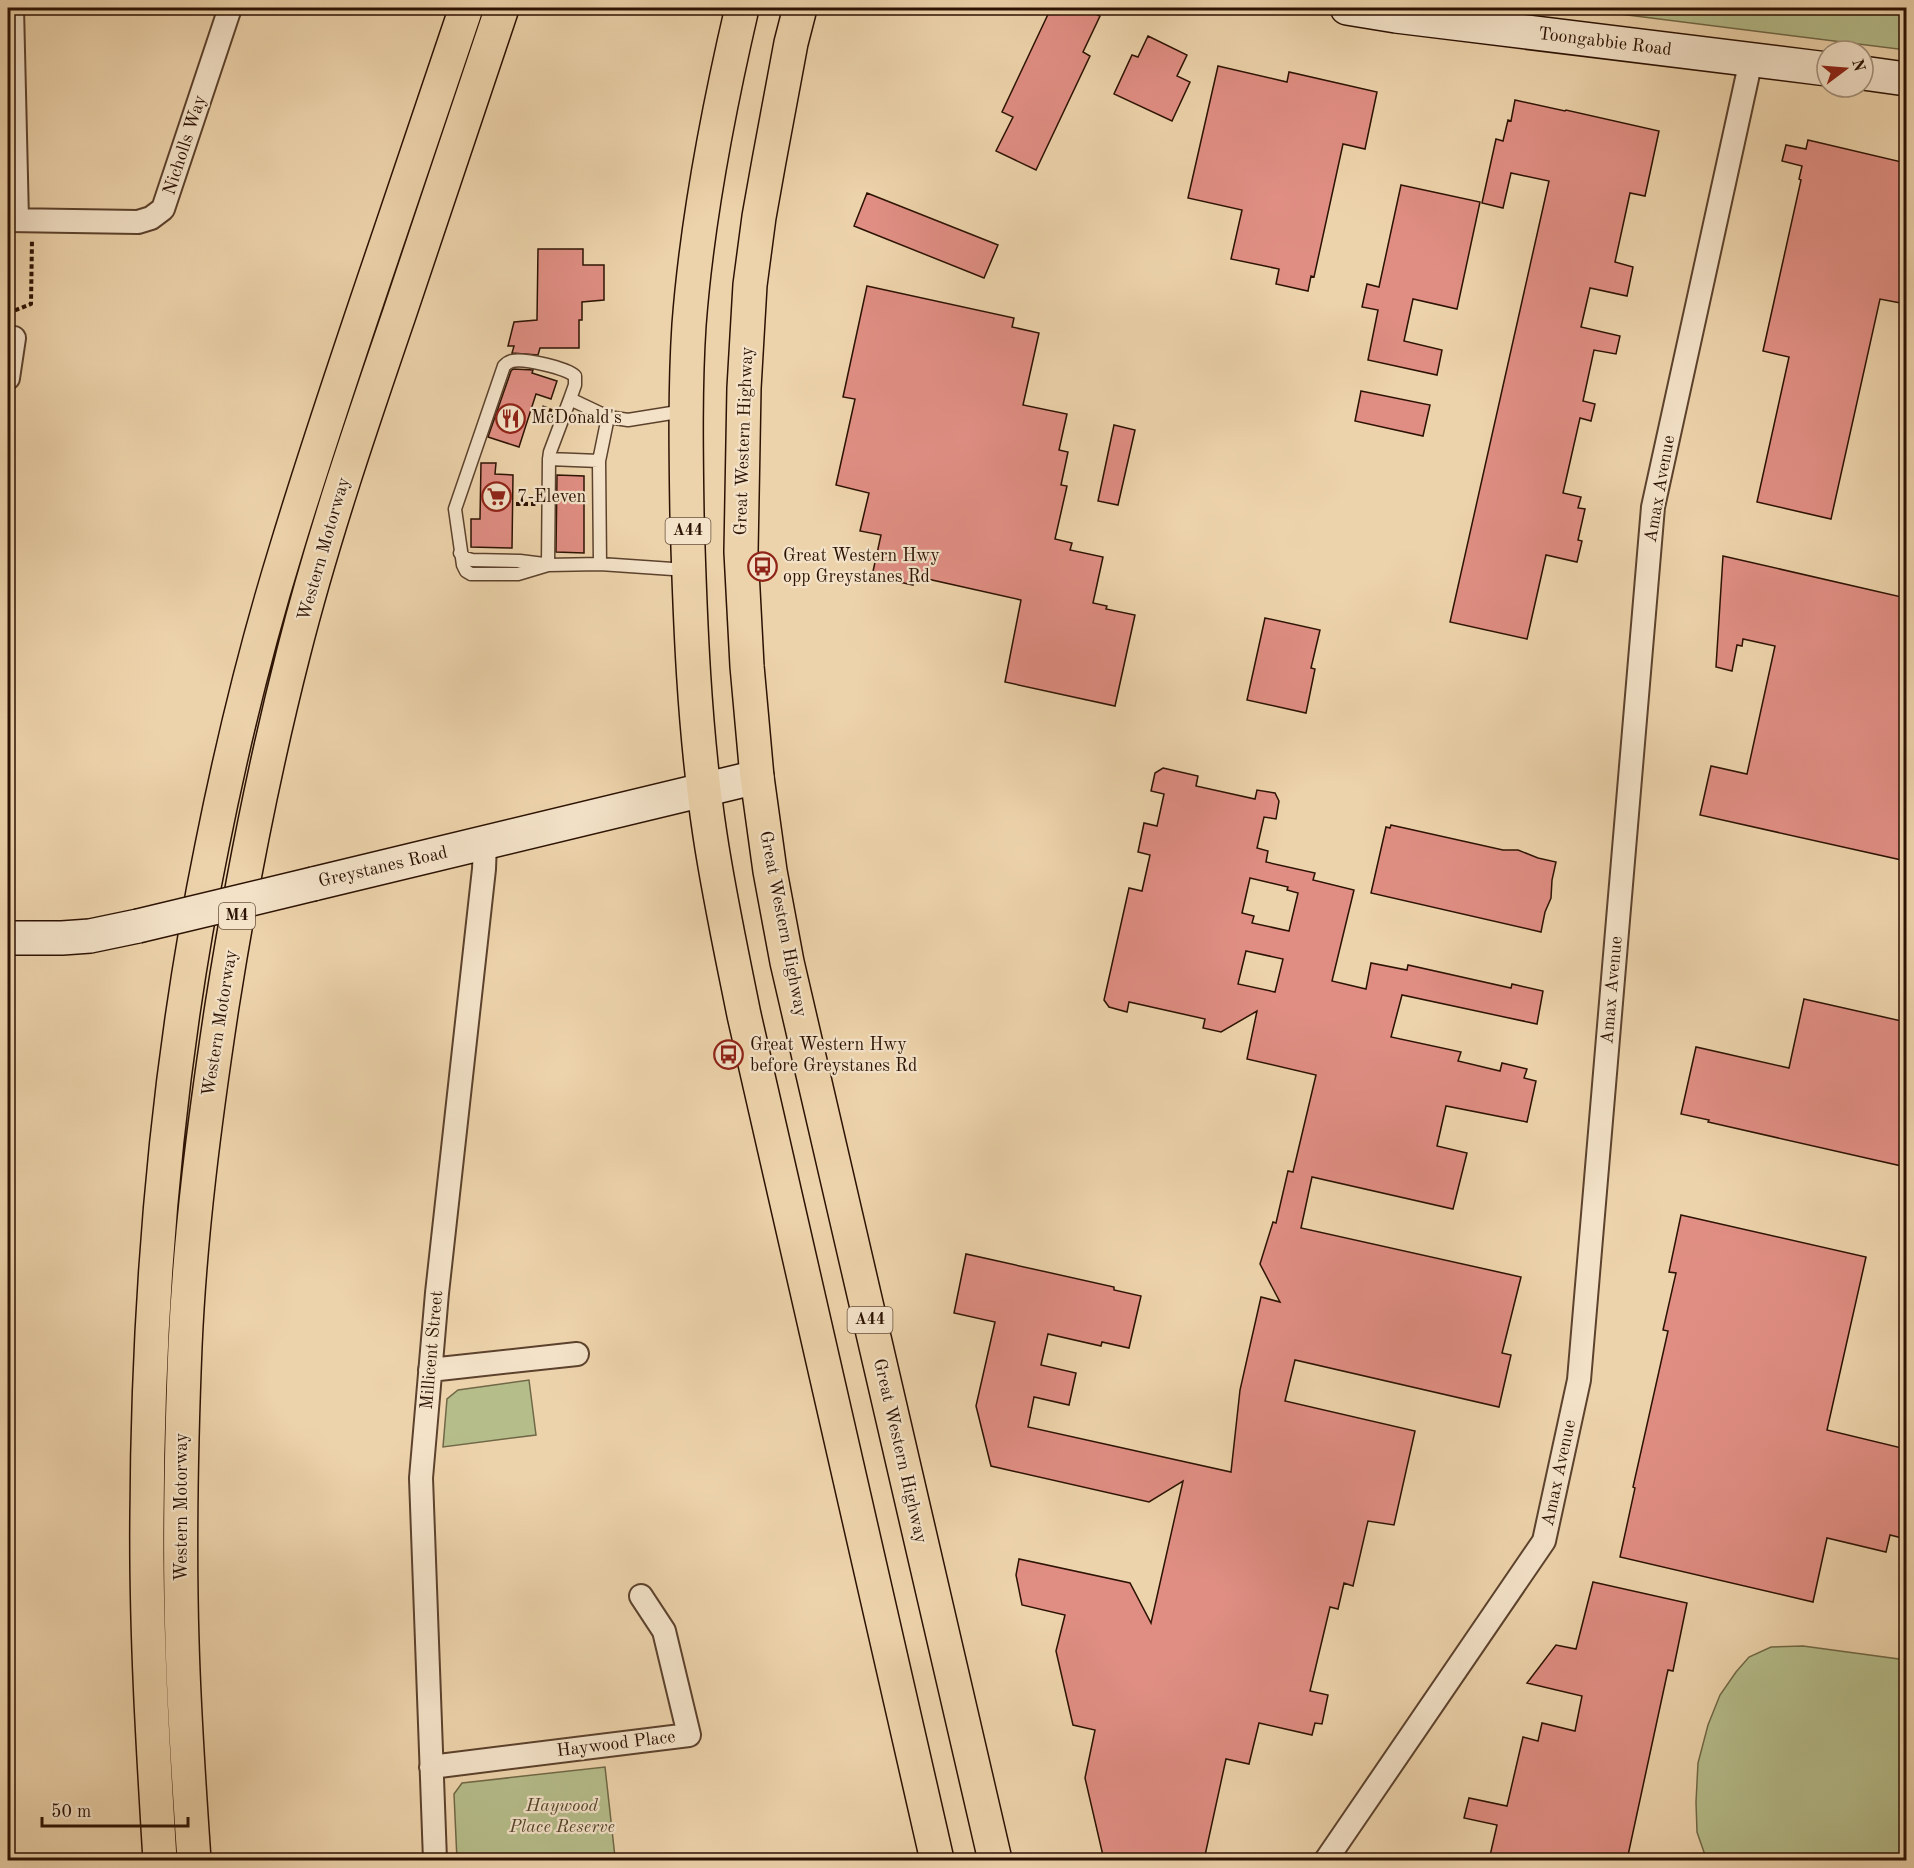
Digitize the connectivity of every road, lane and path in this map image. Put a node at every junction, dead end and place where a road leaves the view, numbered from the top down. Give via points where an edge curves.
1 (12, 8) edge
2 (230, 8) edge
3 (466, 8) edge
4 (502, 8) edge
5 (742, 8) edge
6 (800, 8) edge
7 (1347, 8) edge
8 (1751, 60) junction
9 (1815, 68) edge
10 (1875, 75) edge
11 (1906, 78) edge
12 (19, 220) edge
13 (8, 314) edge
14 (14, 338) dead end
15 (8, 378) edge
16 (570, 399) junction
17 (687, 411) junction
18 (608, 417) junction
19 (549, 459) junction
20 (599, 461) junction
21 (600, 564) junction
22 (548, 565) junction
23 (688, 570) junction
24 (757, 777) junction
25 (704, 789) junction
26 (485, 843) junction
27 (8, 938) edge
28 (577, 1354) dead end
29 (430, 1370) junction
30 (641, 1596) dead end
31 (431, 1767) junction
32 (160, 1860) edge
33 (194, 1860) edge
34 (435, 1860) edge
35 (937, 1860) edge
36 (995, 1860) edge
37 (1326, 1860) edge

1 - 12 street
2 - 12 street, Nicholls Way via 163,209 138,222
3 - 32 highway, Western Motorway / M4 via 284,554 228,774 194,946 170,1123 150,1363 148,1627
4 - 33 highway, Western Motorway / M4 via 321,551 270,751 228,971 197,1198 182,1419 182,1642
5 - 17 highway, A44 via 709,170 695,272
6 - 24 highway, Great Western Highway / A44 via 759,217 750,285 744,388 741,552
7 - 8 main road, Toongabbie Road
8 - 9 main road, Toongabbie Road
8 - 37 street, Amax Avenue via 1653,507 1579,1380 1544,1541
10 - 11 main road
12 - 13 path via 31,304
14 - 15 street
16 - 18 lane
16 - 19 lane
16 - 22 lane via 575,380 572,373 523,360 504,366 455,509 460,553 471,574 518,574
17 - 18 lane via 628,420
17 - 23 highway, A44
18 - 20 lane
19 - 20 lane
19 - 22 lane
20 - 21 lane
21 - 22 lane
21 - 23 lane
23 - 25 highway, A44
24 - 25 main road, Greystanes Road
24 - 36 highway, Great Western Highway / A44 via 787,962
25 - 26 main road, Greystanes Road
25 - 35 highway, A44 via 719,892 744,1016
26 - 27 main road, Greystanes Road, bridge via 90,936
26 - 29 street, Millicent Street
28 - 29 street
29 - 31 street, Millicent Street via 421,1478
30 - 31 street, Haywood Place via 664,1631 689,1735
31 - 34 street, Millicent Street

